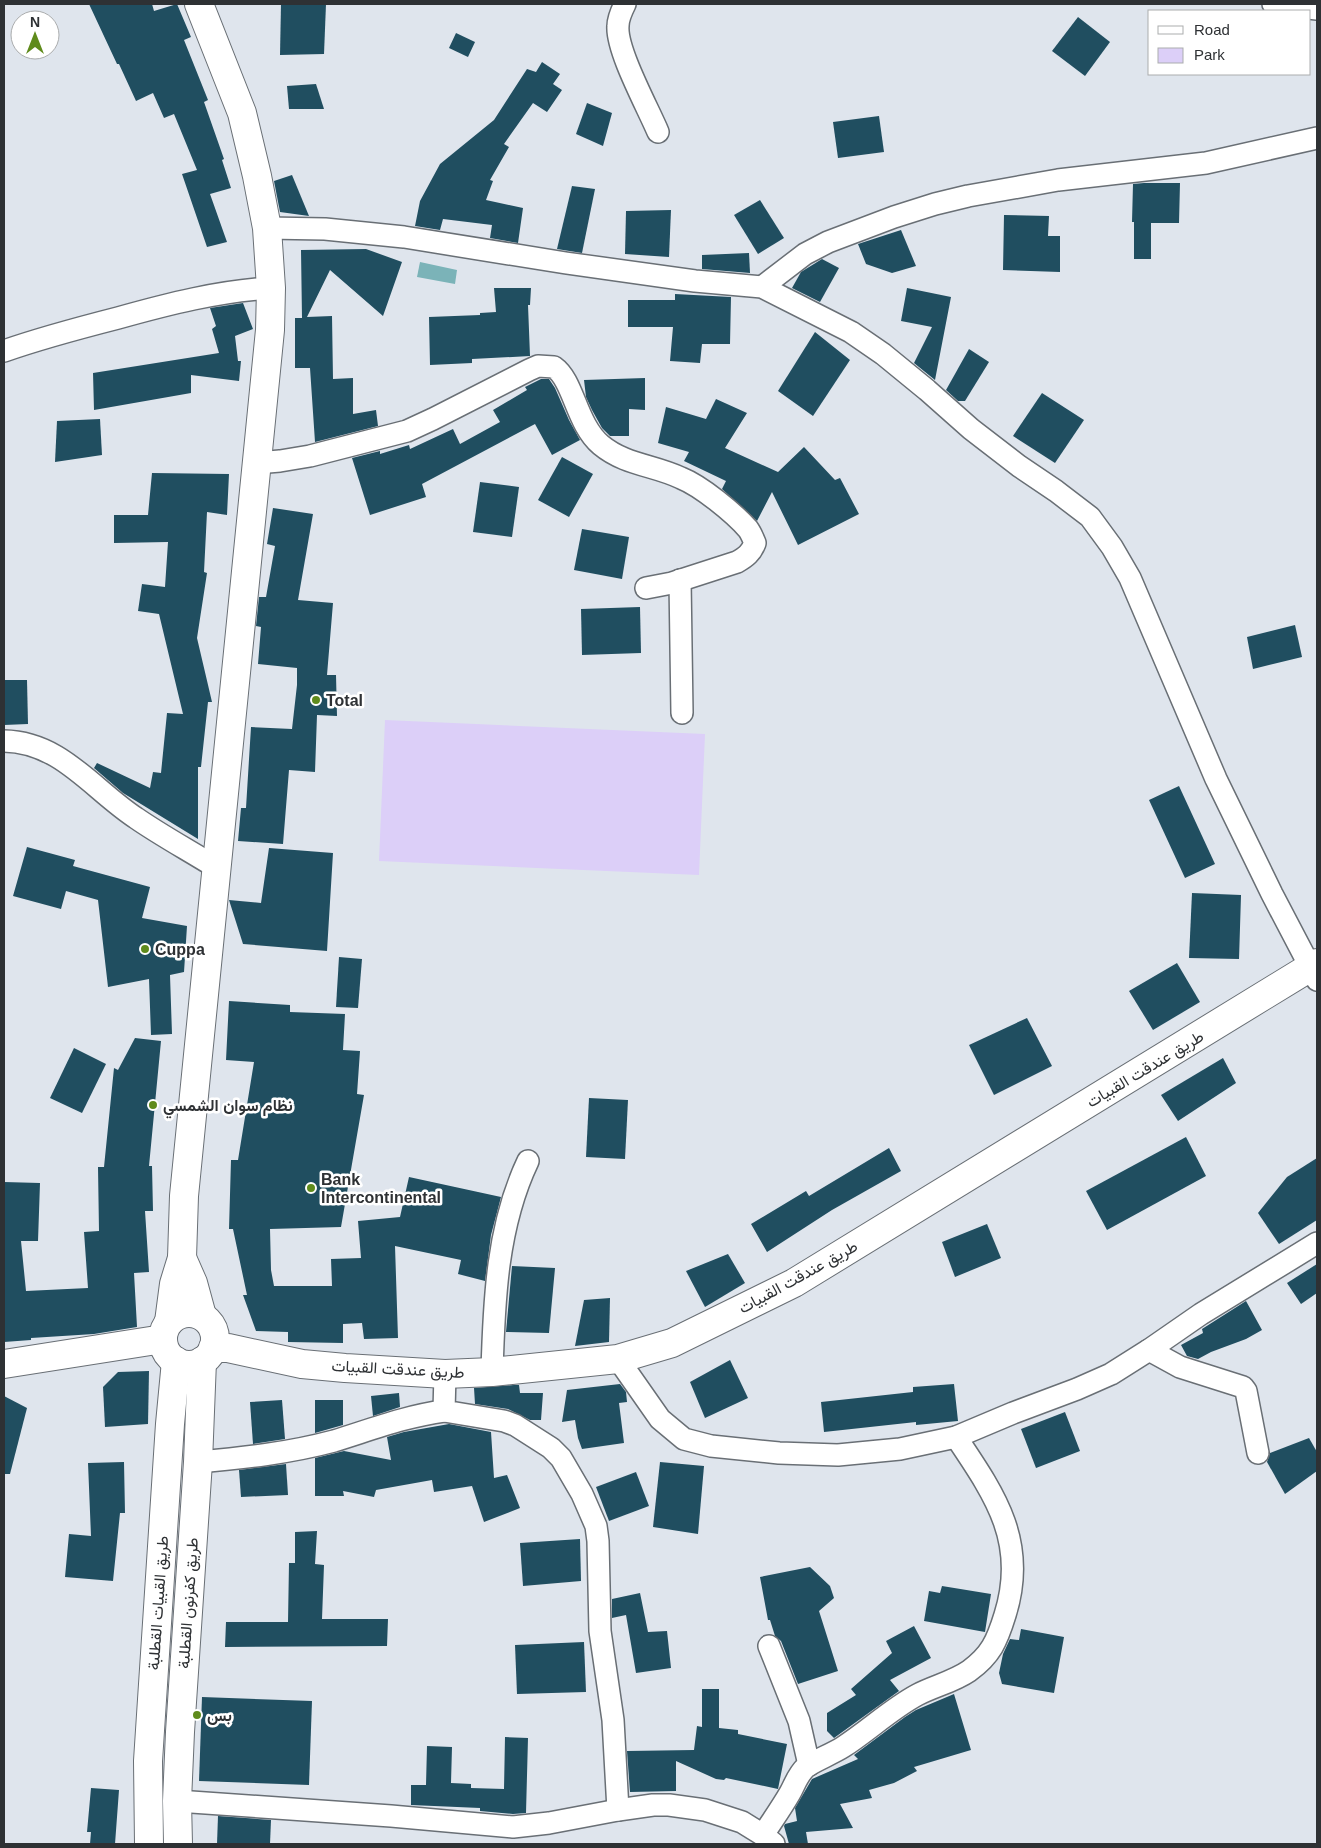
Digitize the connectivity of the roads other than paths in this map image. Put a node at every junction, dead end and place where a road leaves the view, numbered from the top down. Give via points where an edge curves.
1 (199, 4) edge
2 (625, 4) edge
3 (1273, 4) edge
4 (1317, 9) edge
5 (658, 132) dead end
6 (1317, 138) edge
7 (267, 228) junction
8 (762, 287) junction
9 (271, 288) junction
10 (4, 350) edge
11 (256, 463) junction
12 (680, 580) junction
13 (646, 588) dead end
14 (682, 713) dead end
15 (4, 741) edge
16 (217, 868) junction
17 (1315, 970) edge
18 (528, 1161) dead end
19 (1317, 1243) edge
20 (182, 1258) junction
21 (185, 1346) junction
22 (1150, 1350) junction
23 (618, 1359) junction
24 (4, 1364) edge
25 (492, 1372) junction
26 (445, 1374) junction
27 (444, 1411) junction
28 (956, 1437) junction
29 (1258, 1452) dead end
30 (198, 1462) junction
31 (769, 1646) dead end
32 (809, 1766) junction
33 (177, 1801) junction
34 (618, 1810) junction
35 (769, 1839) edge
36 (149, 1844) edge
37 (178, 1844) edge

1 - 7 main road via 242,113
2 - 5 street via 618,26 620,43
3 - 4 street
6 - 8 street via 1206,163 1058,180 935,204 828,242 805,254
7 - 8 street via 325,229 404,237 566,263
7 - 9 main road
8 - 17 street via 851,332 883,354 971,429 1090,517 1130,578 1216,779 1286,923
9 - 10 street via 204,296
9 - 11 main road via 270,330
11 - 12 street via 310,456 407,431 528,370 538,366 554,367 564,377 588,432 600,444 632,463 695,485 750,531 755,543 745,558
11 - 16 main road
12 - 13 street
12 - 14 street
15 - 16 street via 21,741 50,752 134,817
16 - 20 main road via 184,1196
17 - 23 main road, طريق عندقت القبيات via 794,1282 672,1343
18 - 25 street via 513,1197 504,1232 493,1320
19 - 22 street via 1201,1314
20 - 21 main road via 174,1284
20 - 21 main road via 202,1316 214,1330 215,1339
21 - 24 main road, طريق عندقت القبيات
21 - 26 main road, طريق عندقت القبيات via 228,1348 268,1358 337,1368
21 - 30 main road, طريق كفرنون القطلبة
21 - 36 main road, طريق القبيات القطلبة via 148,1761
22 - 28 street via 1111,1374
22 - 29 street via 1180,1367 1242,1387 1248,1396
23 - 25 main road, طريق عندقت القبيات
23 - 28 street via 660,1418 684,1438 711,1446 838,1455 900,1449
25 - 26 main road, طريق عندقت القبيات
26 - 27 street
27 - 30 street via 281,1453
27 - 34 street via 504,1421 551,1448 561,1458 588,1507 598,1541 600,1631 613,1720
28 - 32 street via 989,1486 1009,1536 1013,1584 1000,1636 993,1648 968,1671 901,1704 838,1750
30 - 33 main road, طريق كفرنون القطلبة
31 - 32 street via 799,1721
32 - 35 street via 801,1772
33 - 34 street via 513,1827
33 - 37 main road, طريق كفرنون القطلبة
34 - 35 street via 653,1805 691,1808 742,1822

